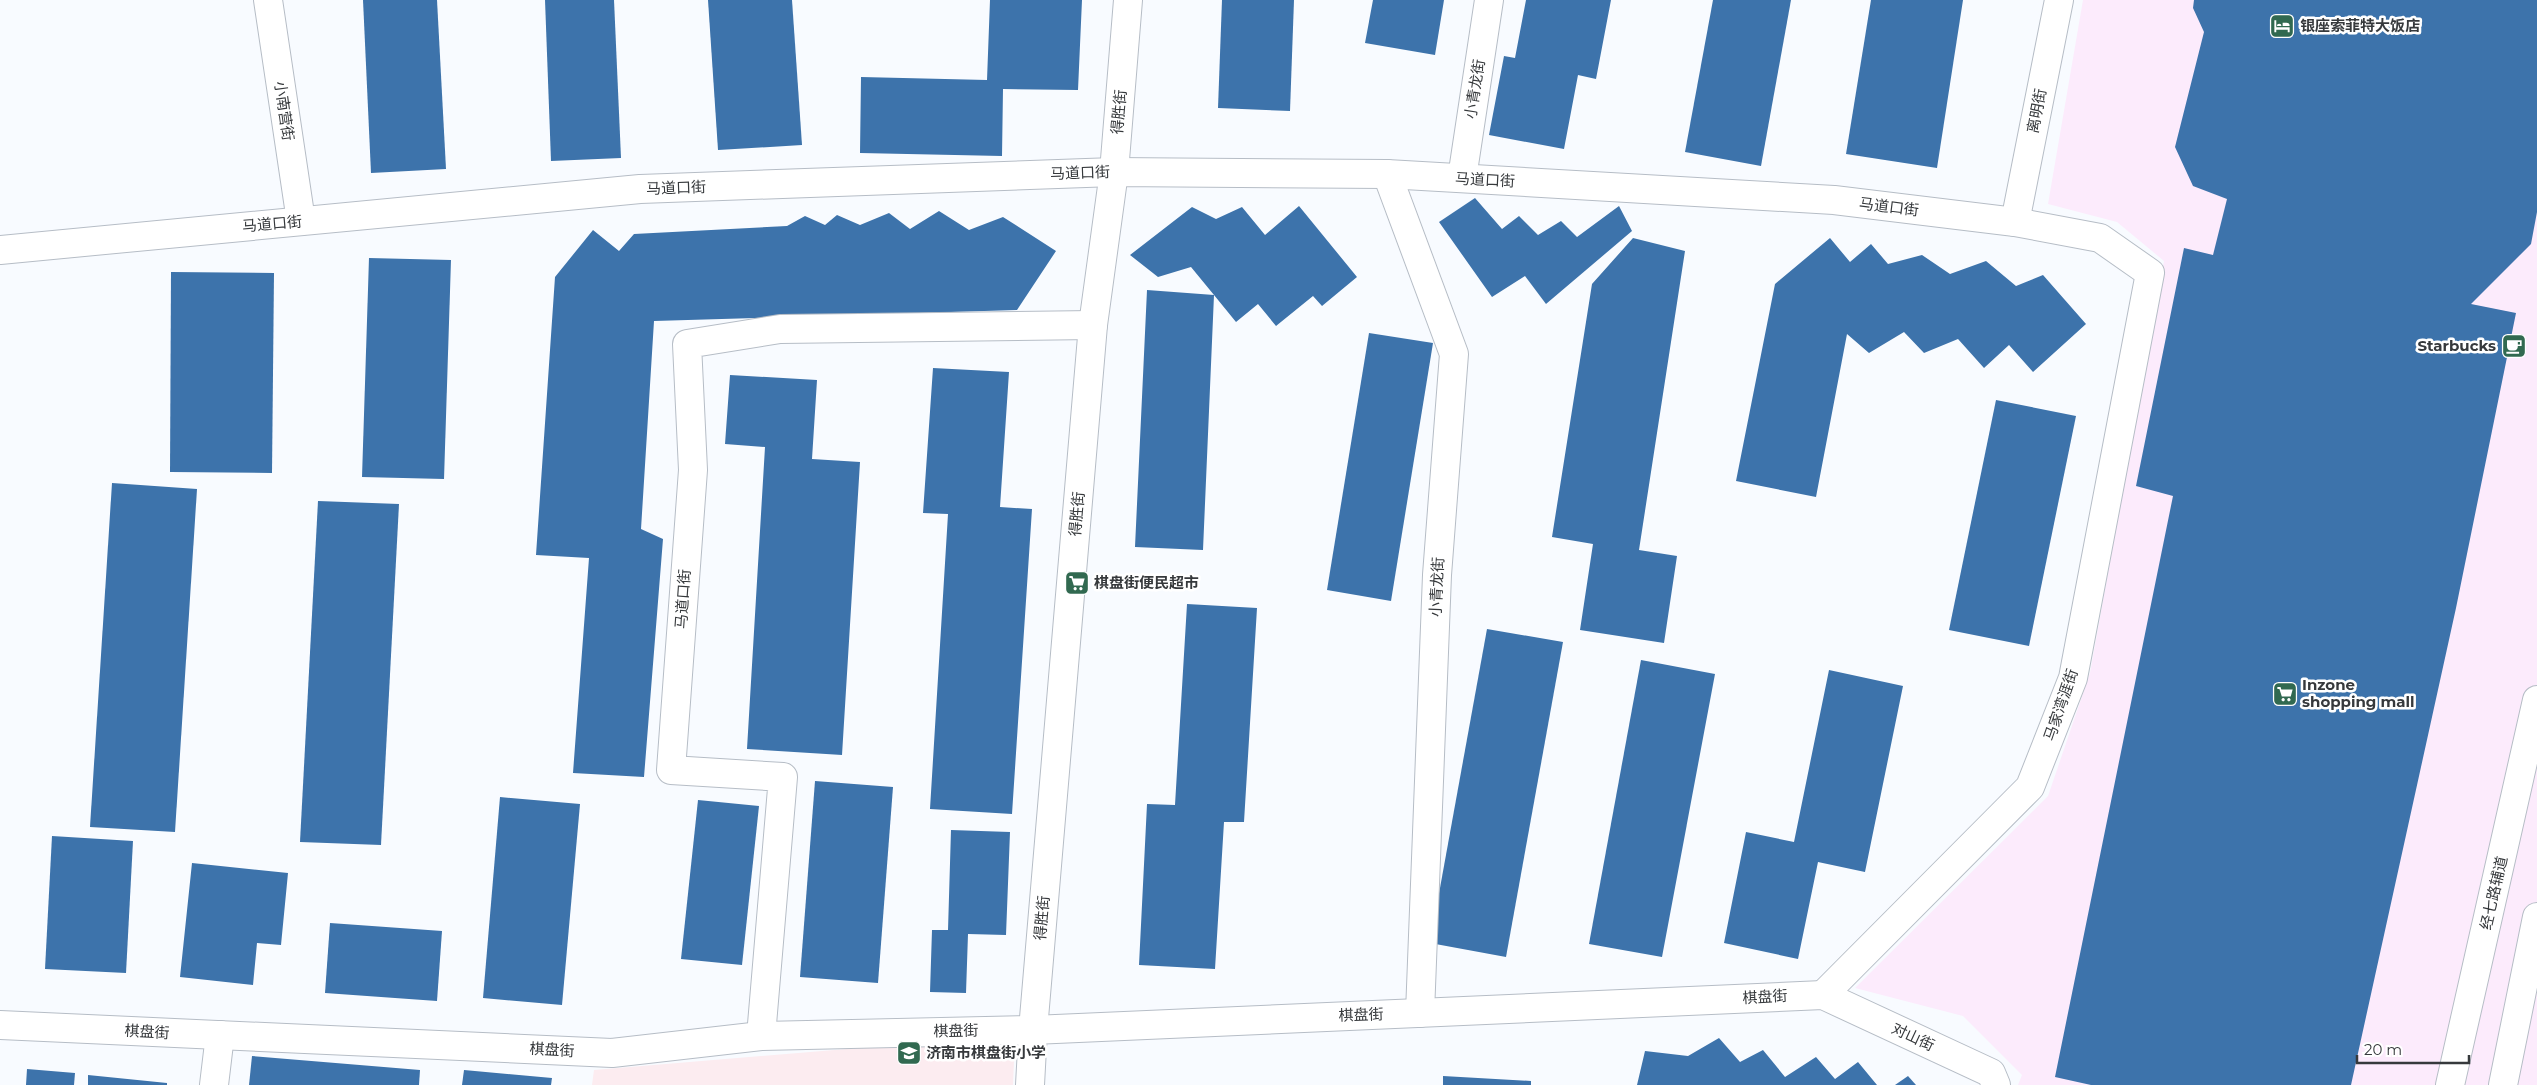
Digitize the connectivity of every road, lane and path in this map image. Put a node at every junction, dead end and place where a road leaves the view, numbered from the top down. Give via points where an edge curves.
1 (268, 0) edge
2 (1128, 0) edge
3 (1489, 0) edge
4 (2059, 0) edge
5 (1114, 172) junction
6 (1387, 174) junction
7 (1462, 178) junction
8 (301, 221) junction
9 (2016, 222) junction
10 (0, 250) edge
11 (2150, 273) joint
12 (1093, 325) junction
13 (2537, 700) edge
14 (2537, 917) edge
15 (1823, 995) junction
16 (1420, 1013) junction
17 (0, 1025) edge
18 (1033, 1030) junction
19 (220, 1035) junction
20 (761, 1036) junction
21 (214, 1085) edge
22 (1030, 1085) edge
23 (1996, 1085) edge
24 (2450, 1085) edge
25 (2503, 1085) edge

1 - 8 street, 小南营街
2 - 5 street, 得胜街
3 - 7 street, 小青龙街
4 - 9 street, 离明街
5 - 6 street, 马道口街
5 - 8 street, 马道口街 via 640,189
5 - 12 street, 得胜街
6 - 7 street, 马道口街
6 - 16 street, 小青龙街 via 1454,354 1437,575
7 - 9 street, 马道口街 via 1834,200
8 - 10 street, 马道口街
9 - 11 street, 马道口街 via 2100,238
11 - 15 street, 马家湾涯街 via 2073,678 2030,787
12 - 18 street, 得胜街
12 - 20 street, 马道口街 via 780,329 687,344 693,470 671,770 783,777
13 - 24 street, 经七路辅道
14 - 25 street
15 - 16 street, 棋盘街
15 - 23 street, 对山街 via 1991,1073
16 - 18 street, 棋盘街
17 - 19 street, 棋盘街
18 - 20 street, 棋盘街
18 - 22 street, 得胜街
19 - 20 street, 棋盘街 via 612,1053
19 - 21 street

